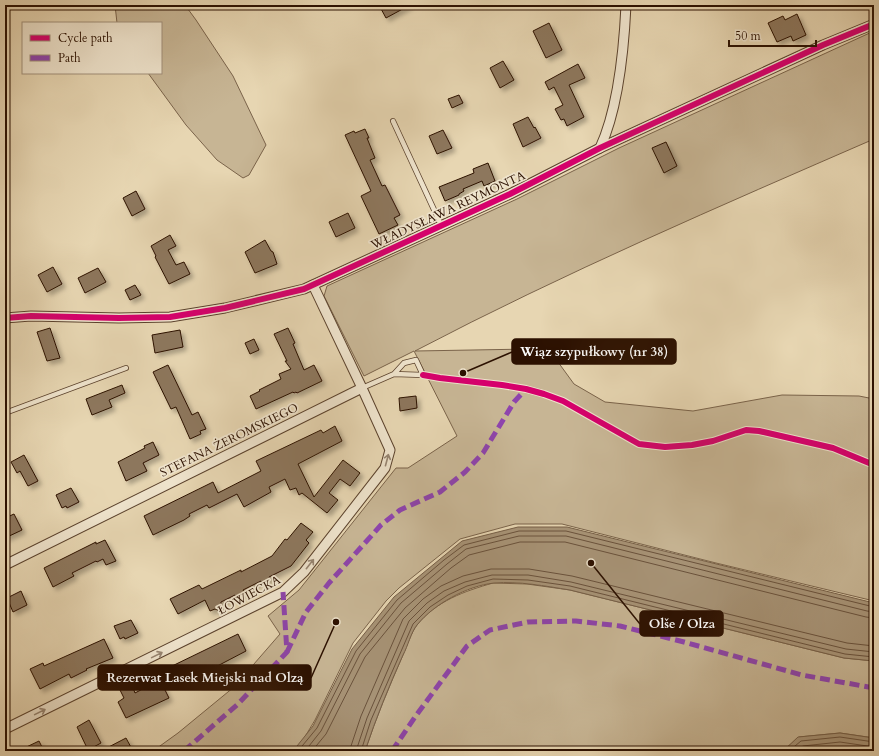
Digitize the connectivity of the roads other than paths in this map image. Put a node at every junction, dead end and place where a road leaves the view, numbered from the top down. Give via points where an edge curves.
1 (626, 5) edge
2 (874, 24) edge
3 (393, 121) dead end
4 (600, 148) junction
5 (442, 227) junction
6 (313, 285) junction
7 (5, 318) edge
8 (126, 368) dead end
9 (394, 374) junction
10 (362, 388) junction
11 (5, 413) edge
12 (5, 565) edge
13 (5, 729) edge

1 - 4 street via 617,88
2 - 4 street, WŁADYSŁAWA REYMONTA via 823,44
3 - 5 lane
4 - 5 street, WŁADYSŁAWA REYMONTA
5 - 6 street, WŁADYSŁAWA REYMONTA
6 - 7 street, WŁADYSŁAWA REYMONTA via 225,308 170,317
6 - 10 street
8 - 11 lane
9 - 9 lane via 404,363 416,360 423,375
9 - 10 lane
10 - 12 street, STEFANA ŻEROMSKIEGO
13 -> 10 street, ŁOWIECKA via 261,604 292,584 385,468 390,450

